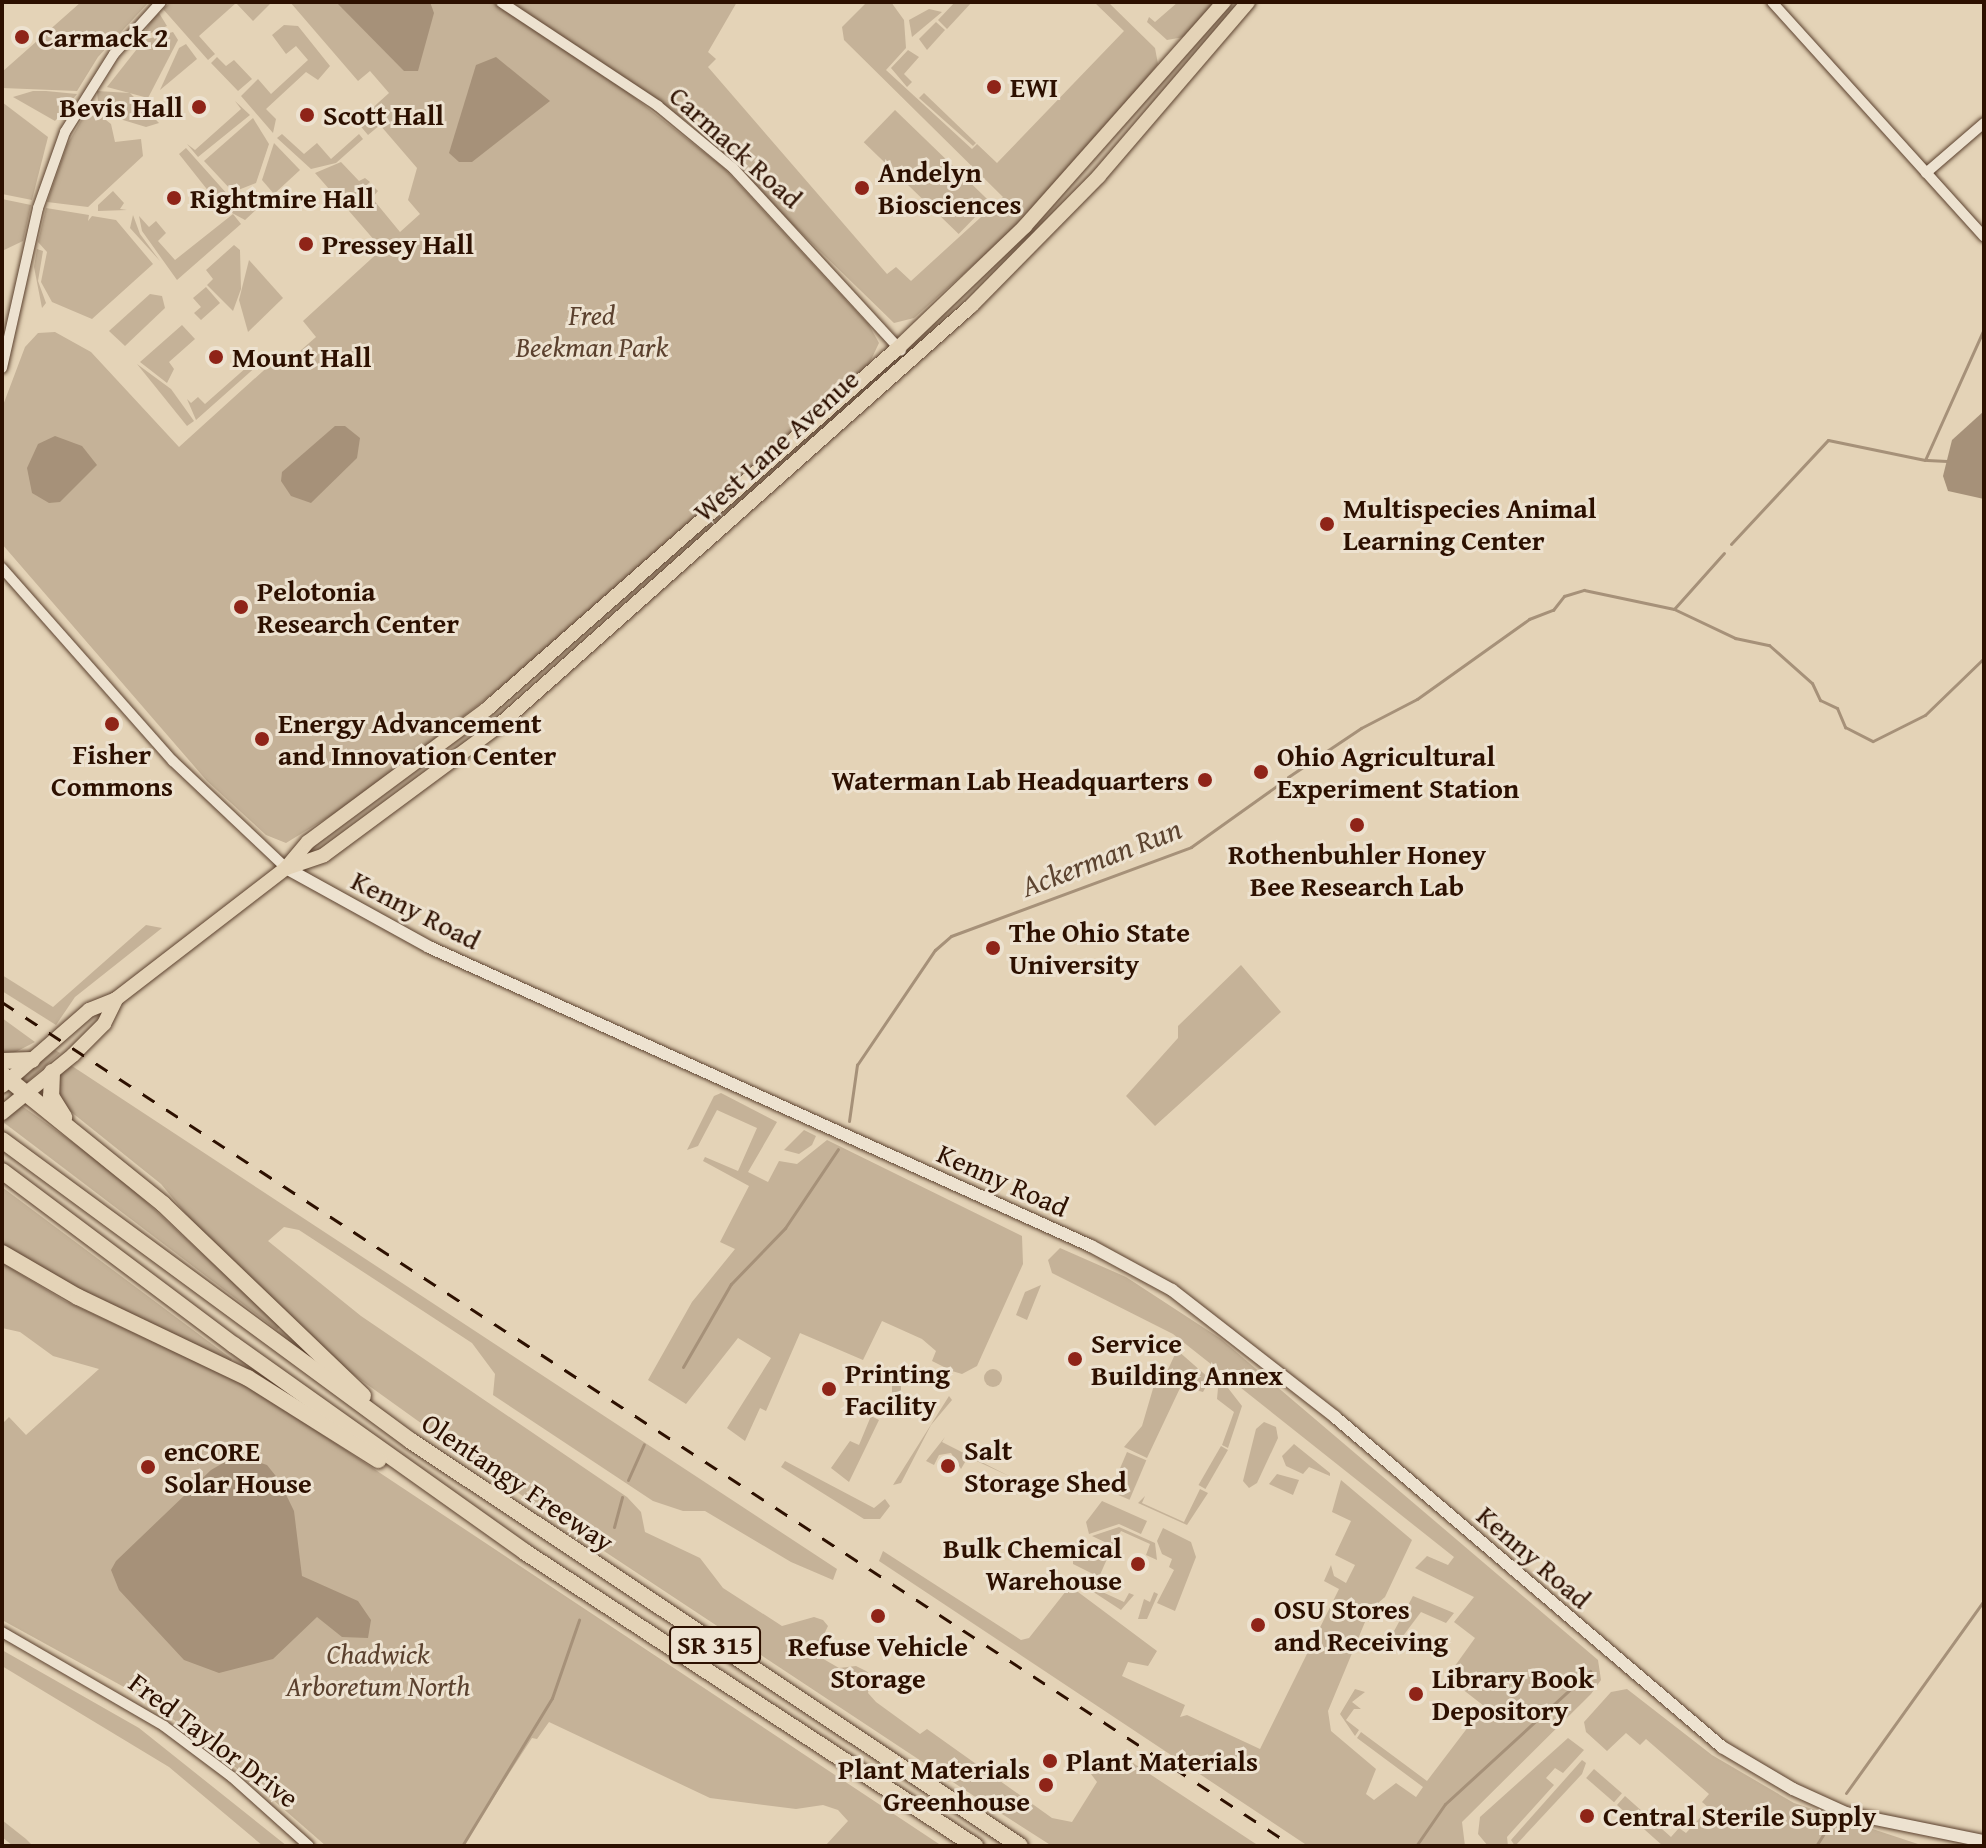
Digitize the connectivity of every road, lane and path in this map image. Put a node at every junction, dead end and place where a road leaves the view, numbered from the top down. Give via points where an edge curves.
1 (161, 2) edge
2 (501, 2) edge
3 (1224, 2) edge
4 (1248, 2) edge
5 (1772, 2) edge
6 (1984, 123) edge
7 (1926, 173) junction
8 (1984, 237) edge
9 (898, 348) junction
10 (910, 361) junction
11 (2, 368) edge
12 (2, 568) edge
13 (286, 868) junction
14 (116, 999) junction
15 (32, 1060) junction
16 (2, 1061) edge
17 (52, 1072) junction
18 (4, 1080) edge
19 (26, 1094) junction
20 (2, 1113) edge
21 (81, 1136) junction
22 (2, 1140) edge
23 (2, 1171) edge
24 (2, 1253) edge
25 (411, 1441) junction
26 (525, 1552) junction
27 (2, 1632) edge
28 (1945, 1833) junction
29 (1984, 1841) edge
30 (309, 1846) edge
31 (975, 1846) edge
32 (1020, 1846) edge
33 (1957, 1846) edge

1 - 11 street via 114,54 65,132 38,208
2 - 9 street, Carmack Road via 658,106 733,168
3 - 9 main road, West Lane Avenue via 1025,226
4 - 10 main road, West Lane Avenue via 1039,239
5 - 7 street
6 - 7 street
7 - 8 street
9 - 10 street, Carmack Road
9 - 13 main road, West Lane Avenue via 537,667 308,842
10 - 13 main road, West Lane Avenue via 497,727 324,855
12 - 13 street, Kenny Road via 180,769
13 - 14 main road, West Lane Avenue
13 - 28 main road, Kenny Road via 429,947 1091,1246 1172,1290 1335,1417 1722,1747 1846,1813
14 - 15 main road, West Lane Avenue via 89,1010
14 - 17 main road, West Lane Avenue via 104,1024
15 - 16 highway
15 - 18 main road, West Lane Avenue
17 - 19 main road, West Lane Avenue
17 - 21 highway via 51,1096
18 - 19 highway
19 - 20 main road, West Lane Avenue
19 - 21 highway
21 - 25 highway via 163,1204
22 - 25 highway, Olentangy Freeway / SR 315
23 - 26 highway, Olentangy Freeway / SR 315 via 234,1345
24 - 26 highway via 78,1297 248,1378
25 - 32 highway, Olentangy Freeway / SR 315
26 - 31 highway, Olentangy Freeway / SR 315
27 - 30 street, Fred Taylor Drive via 164,1726 232,1777
28 - 29 main road, Kenny Road
28 - 33 main road

